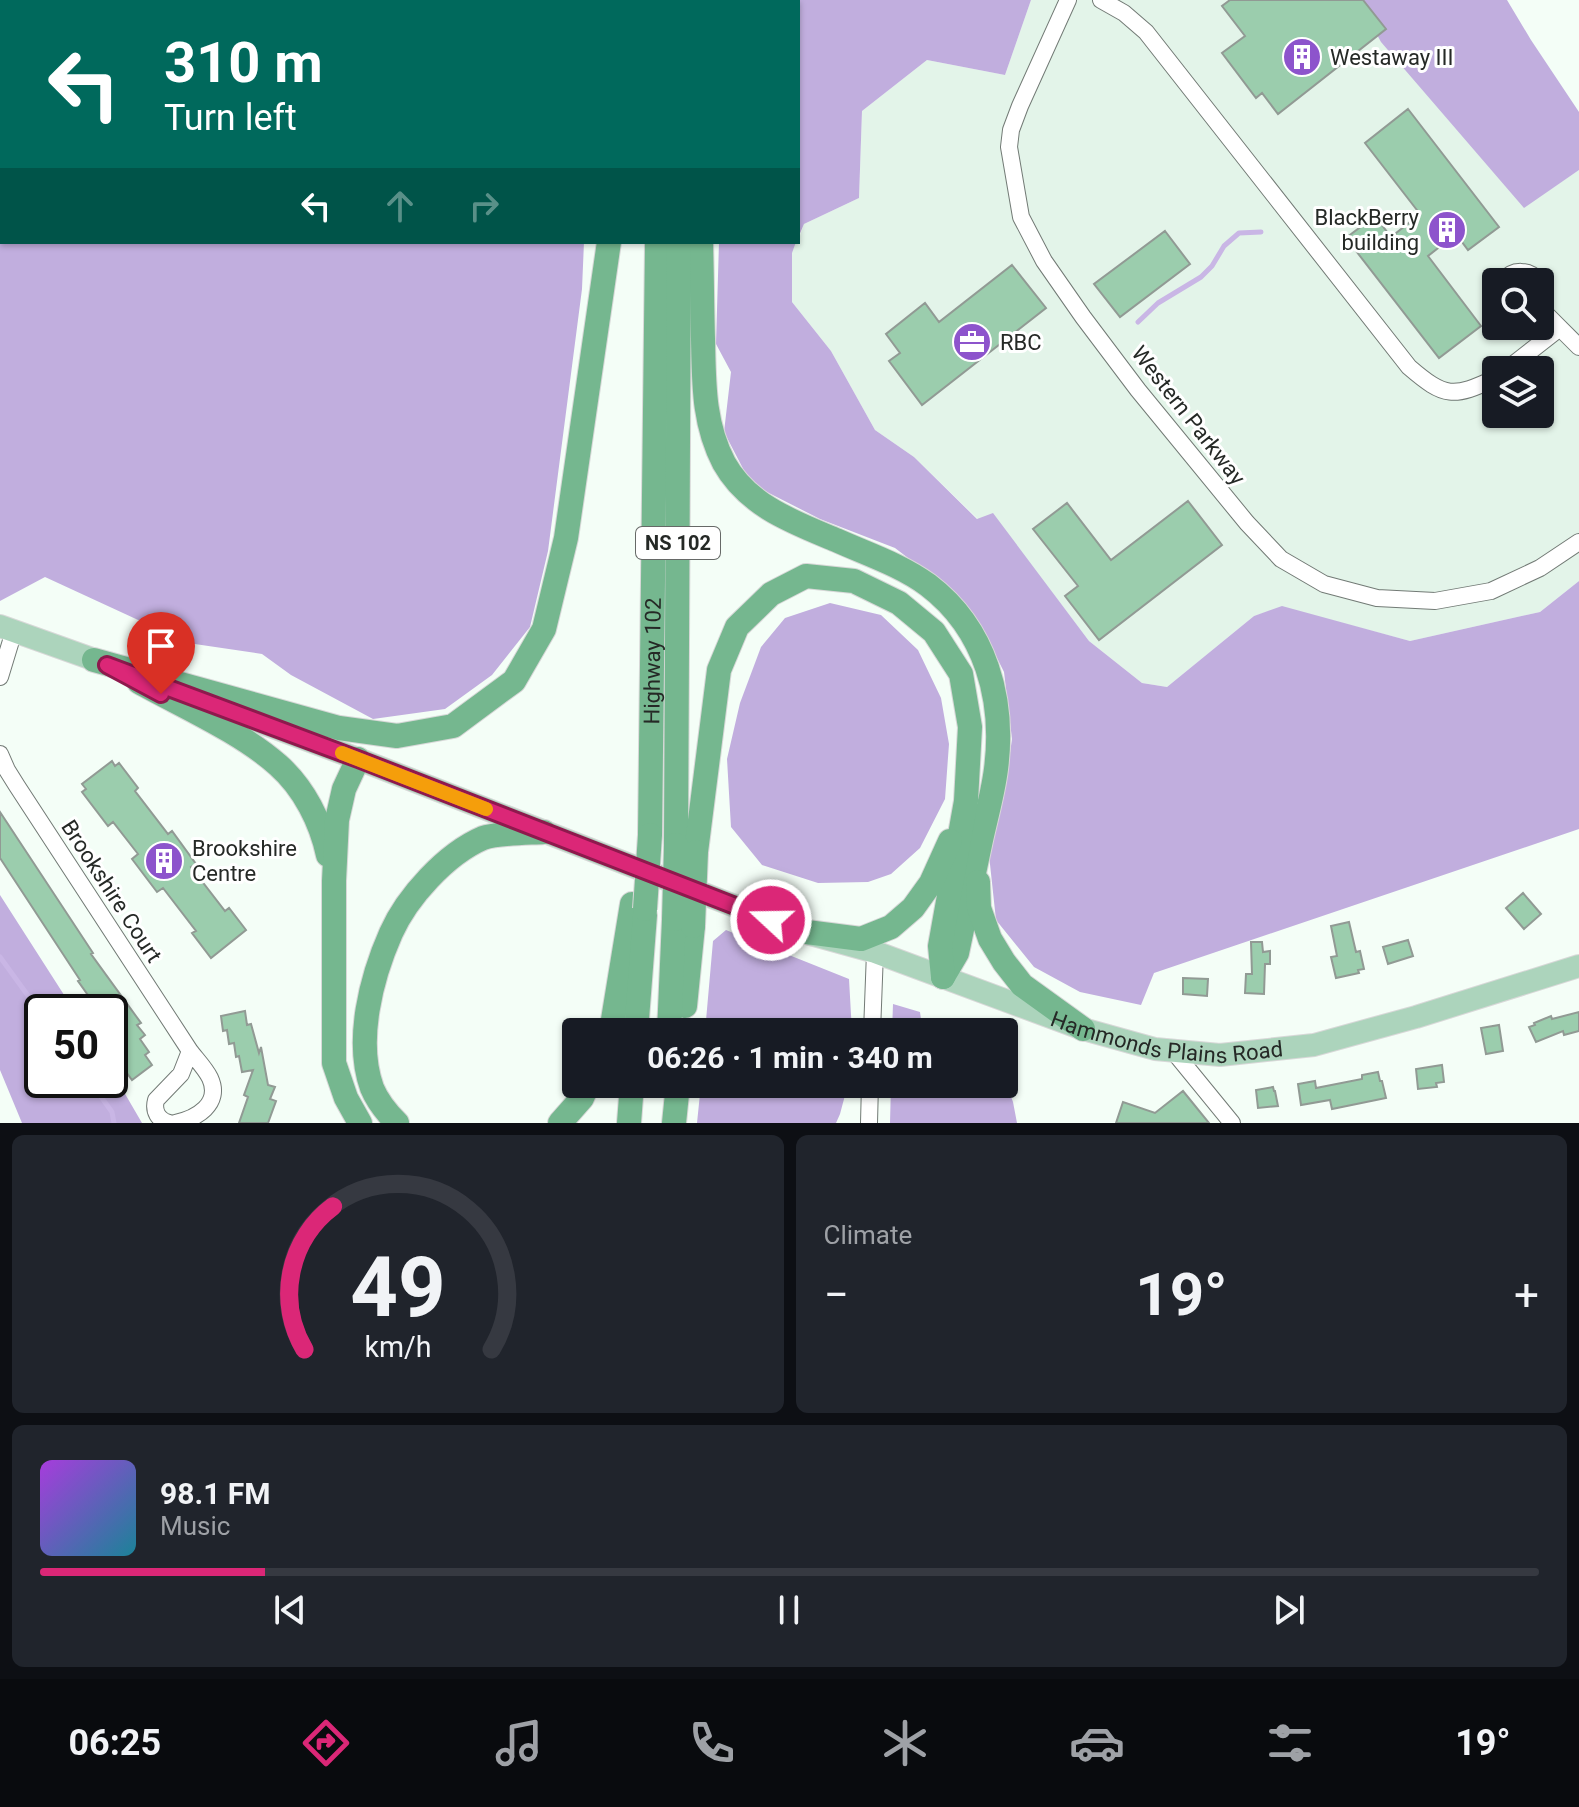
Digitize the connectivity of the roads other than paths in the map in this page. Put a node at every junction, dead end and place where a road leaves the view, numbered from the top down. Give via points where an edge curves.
1 (1068, 0) edge
2 (1101, 0) edge
3 (609, 244) edge
4 (657, 244) edge
5 (679, 244) edge
6 (701, 244) edge
7 (1554, 321) edge
8 (1560, 328) junction
9 (1579, 347) edge
10 (1524, 356) edge
11 (1482, 384) edge
12 (1579, 542) edge
13 (7, 628) edge
14 (101, 662) junction
15 (0, 677) edge
16 (0, 754) edge
17 (358, 759) junction
18 (966, 801) junction
19 (544, 832) junction
20 (686, 848) junction
21 (976, 861) junction
22 (334, 881) junction
23 (639, 906) junction
24 (684, 922) junction
25 (799, 931) junction
26 (875, 952) junction
27 (1579, 966) edge
28 (943, 977) junction
29 (614, 1018) edge
30 (636, 1018) edge
31 (671, 1018) edge
32 (683, 1018) edge
33 (873, 1018) edge
34 (1083, 1029) junction
35 (190, 1051) junction
36 (1174, 1052) junction
37 (582, 1098) edge
38 (631, 1098) edge
39 (667, 1098) edge
40 (677, 1098) edge
41 (870, 1098) edge
42 (172, 1123) edge
43 (360, 1123) edge
44 (397, 1123) edge
45 (560, 1123) edge
46 (629, 1123) edge
47 (666, 1123) edge
48 (674, 1123) edge
49 (869, 1123) edge
50 (1232, 1123) edge

1 - 12 street, Western Parkway via 1011,130 1021,217 1083,317 1259,536 1281,559 1324,584 1377,598 1435,601 1491,591
2 - 11 street via 1146,32 1409,367 1449,393
3 - 14 highway via 566,538 544,629 514,681 453,726 397,736 339,728
4 - 23 highway, Highway 102 / NS 102, bridge via 651,733
5 - 20 highway, Highway 102 / NS 102
6 - 21 highway via 705,401 713,438 732,475 773,512 928,585 961,617 984,656 993,682 998,741
7 - 8 street
8 - 9 street
8 - 10 street
13 - 14 main road, Hammonds Plains Road
13 - 15 street
14 - 17 main road, Hammonds Plains Road
14 - 22 highway via 279,765 306,799 323,833
16 - 35 street, Brookshire Court
17 - 19 main road, Hammonds Plains Road
17 - 22 highway via 337,820
18 - 20 highway via 970,727 961,674 934,632 899,603 854,581 806,576 771,594 737,627 719,670
18 - 25 highway via 931,883 891,927 861,939
18 - 28 highway via 940,946
19 - 25 main road, Hammonds Plains Road
19 - 44 highway via 485,837 448,859 414,896 391,932 364,1026 373,1090
20 - 24 highway, Highway 102 / NS 102, bridge
21 - 28 highway via 957,953
21 - 34 highway via 979,908 1004,962 1022,985
22 - 43 highway via 334,1063
23 - 29 highway
23 - 30 highway, Highway 102 / NS 102
24 - 31 highway, Highway 102 / NS 102
24 - 32 highway
25 - 26 main road, Hammonds Plains Road
26 - 28 main road, Hammonds Plains Road
26 - 33 street
27 - 36 main road, Hammonds Plains Road via 1314,1045 1220,1055
28 - 34 main road, Hammonds Plains Road
34 - 36 main road, Hammonds Plains Road
35 - 42 street, Brookshire Court via 181,1074 156,1100 157,1115
35 - 42 street, Brookshire Court via 210,1079 211,1097 203,1112
36 - 50 street
37 - 45 highway
38 - 46 highway
39 - 47 highway
40 - 48 highway
41 - 49 street

